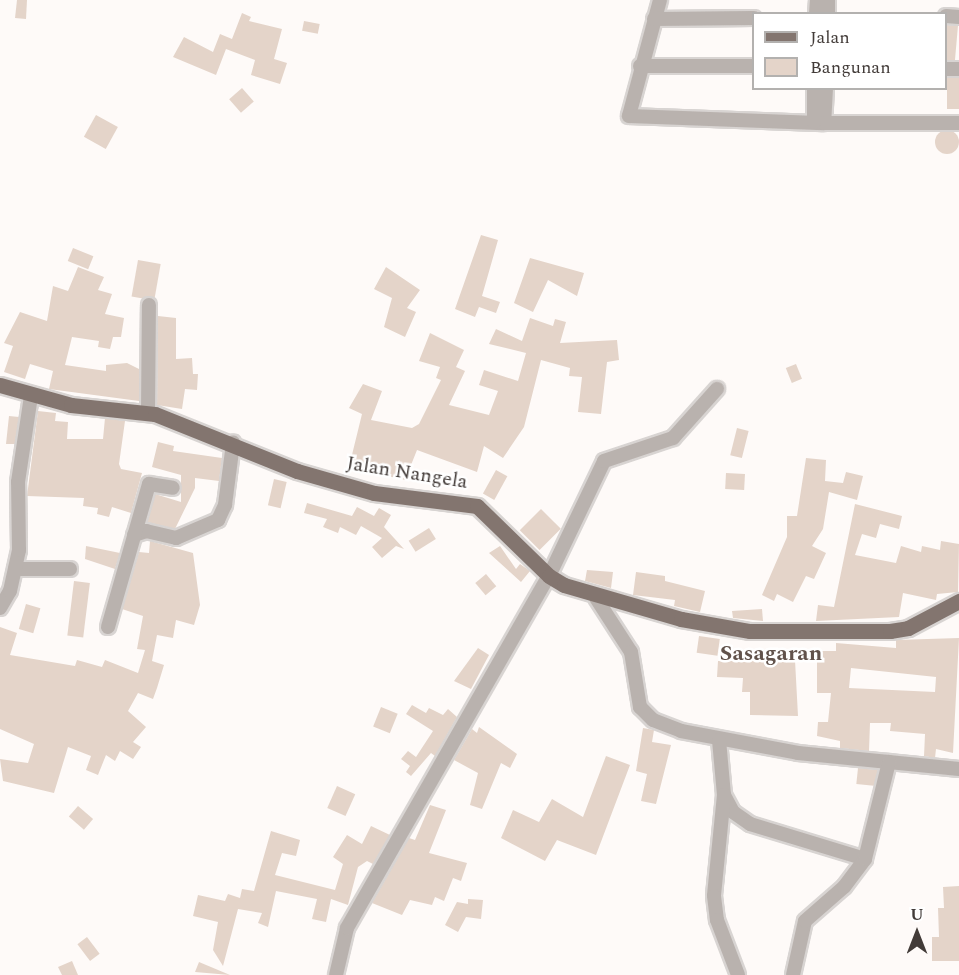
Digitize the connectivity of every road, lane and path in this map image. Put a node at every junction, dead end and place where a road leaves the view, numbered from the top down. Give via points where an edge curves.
1 (660, 0) edge
2 (752, 18) edge
3 (654, 19) junction
4 (640, 66) junction
5 (752, 66) edge
6 (814, 90) edge
7 (826, 90) edge
8 (819, 122) junction
9 (959, 123) edge
10 (149, 305) dead end
11 (0, 385) edge
12 (717, 389) dead end
13 (32, 396) junction
14 (148, 412) junction
15 (232, 443) junction
16 (173, 488) dead end
17 (134, 535) junction
18 (70, 568) dead end
19 (15, 569) junction
20 (549, 576) junction
21 (596, 598) junction
22 (959, 601) edge
23 (0, 608) edge
24 (108, 627) dead end
25 (719, 740) junction
26 (889, 762) junction
27 (959, 769) edge
28 (724, 795) junction
29 (865, 859) junction
30 (336, 975) edge
31 (738, 975) edge
32 (793, 975) edge

1 - 3 street
2 - 3 street
3 - 4 street
4 - 5 street
4 - 8 street via 628,112 634,118
6 - 8 street
7 - 8 street
8 - 9 street
10 - 14 street
11 - 13 main road, Jalan Nangela
12 - 20 street via 673,438 604,461
13 - 14 main road, Jalan Nangela
13 - 19 street via 18,482 21,536
14 - 15 main road, Jalan Nangela
15 - 17 street via 225,505 215,523 176,538 146,531
15 - 20 main road, Jalan Nangela via 342,485 477,506
16 - 17 street via 149,484
17 - 24 street
18 - 19 street
19 - 23 street
20 - 21 main road, Jalan Nangela
20 - 30 street via 348,928
21 - 22 main road, Jalan Nangela via 750,631 858,633 908,628
21 - 25 street via 634,659 645,716 681,731
25 - 26 street
25 - 28 street
26 - 27 street
26 - 29 street
28 - 29 street via 733,812 750,825
28 - 31 street via 714,896 717,920
29 - 32 street via 844,887 805,921

